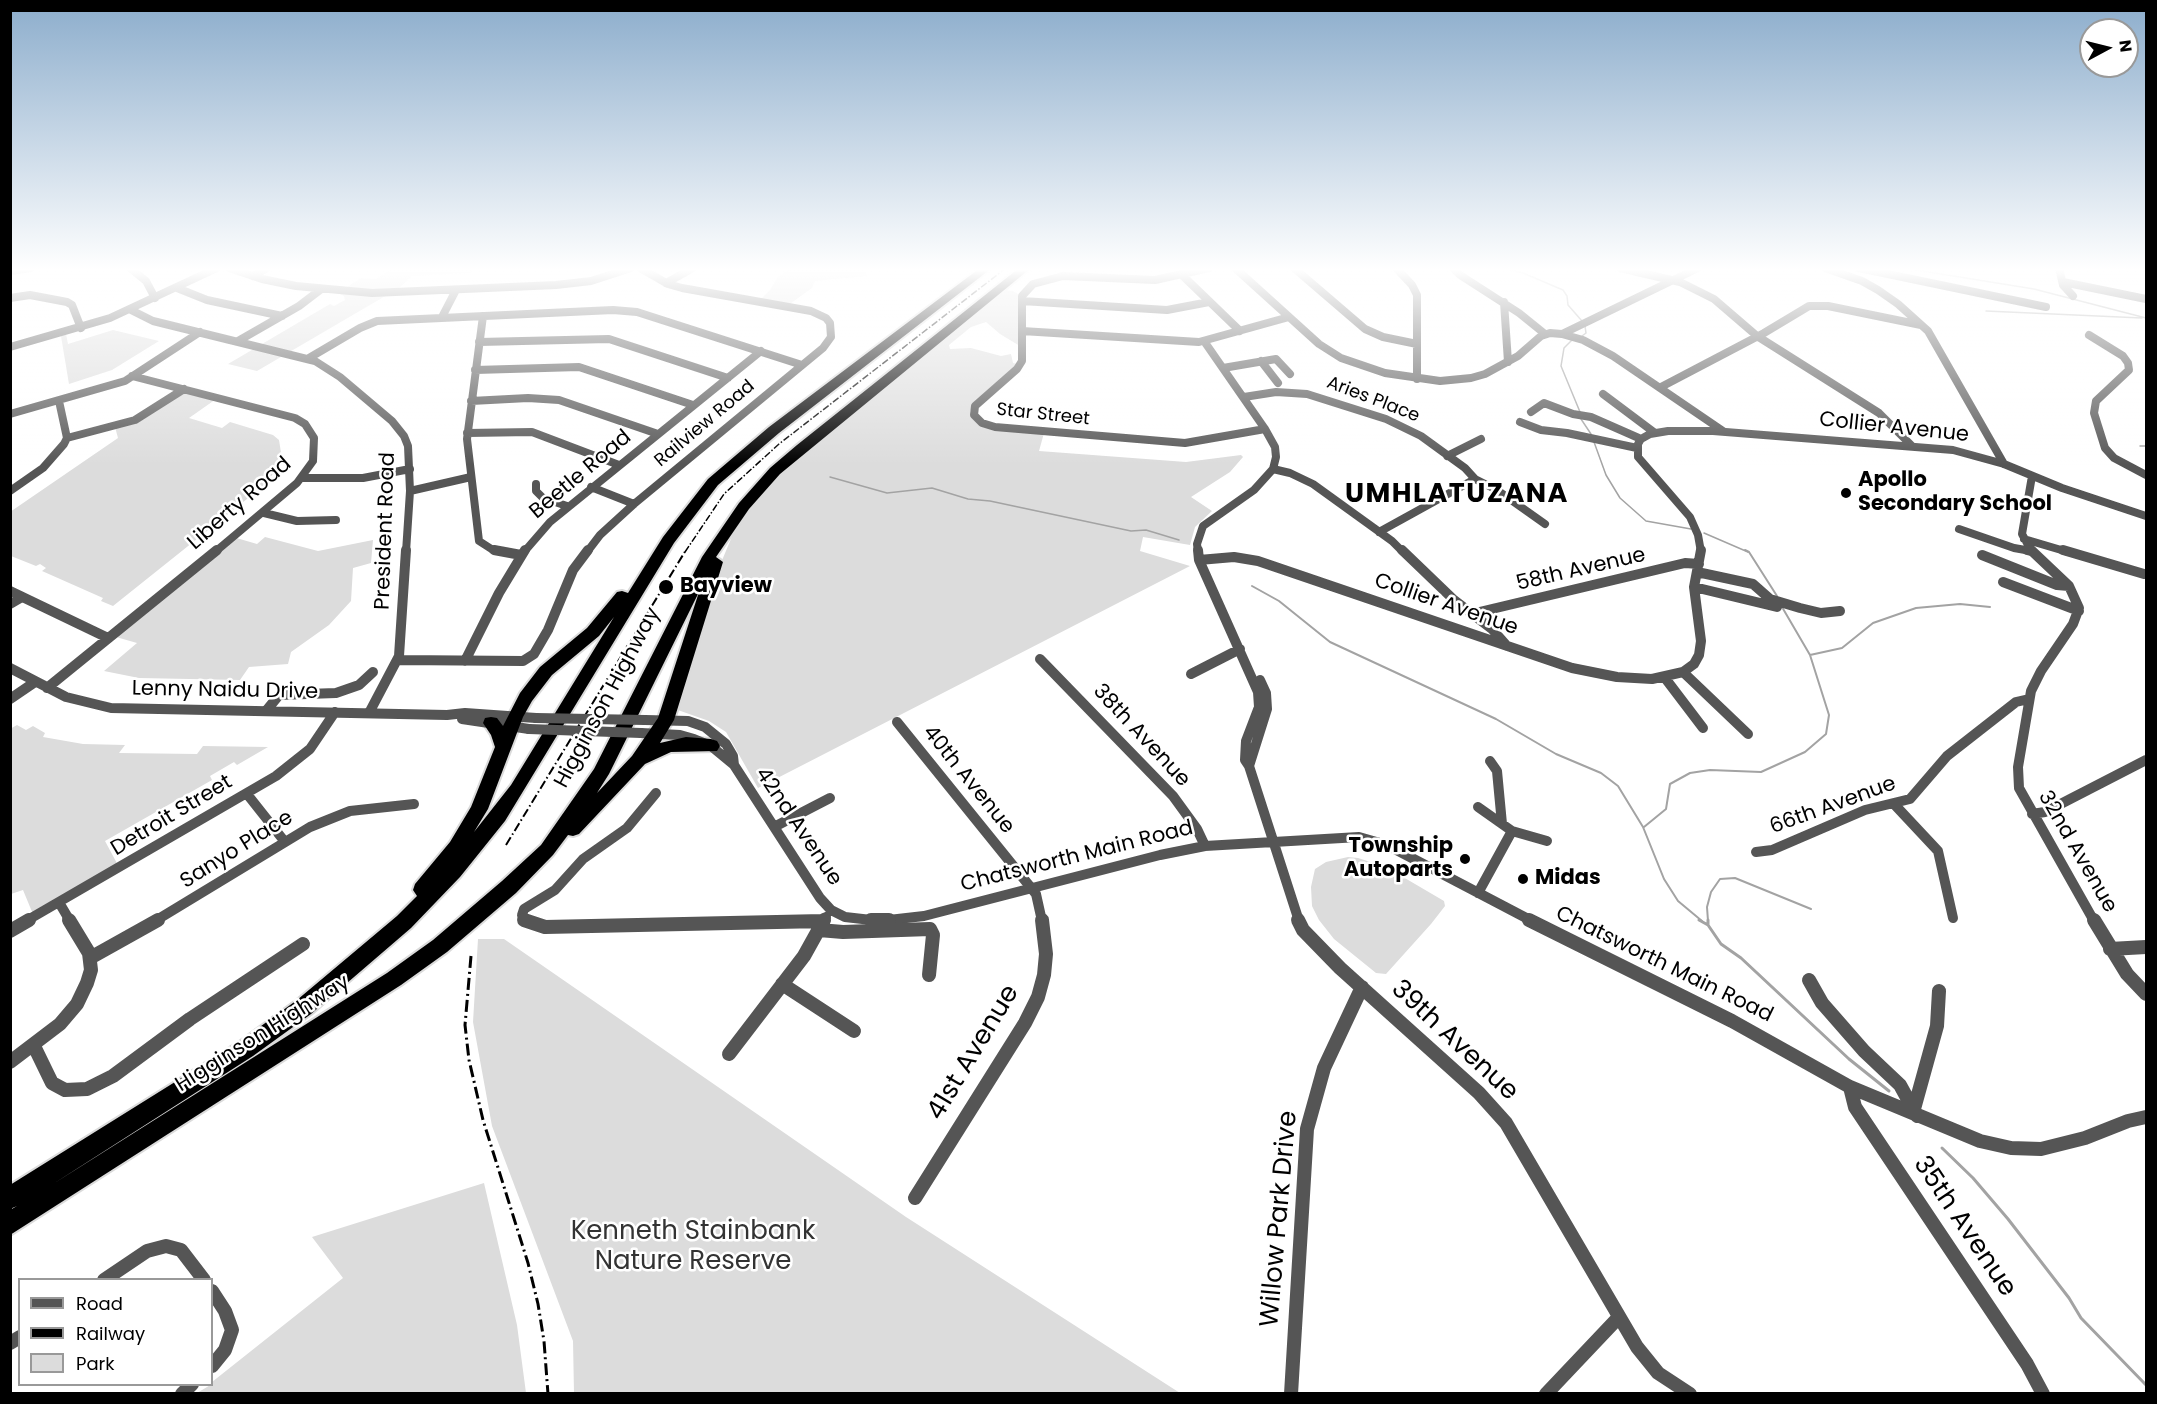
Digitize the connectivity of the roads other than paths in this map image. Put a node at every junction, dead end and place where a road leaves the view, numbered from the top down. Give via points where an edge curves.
1 (60, 334) edge
2 (198, 334) edge
3 (206, 334) edge
4 (251, 334) edge
5 (351, 334) edge
6 (480, 334) edge
7 (705, 334) edge
8 (831, 334) edge
9 (901, 334) edge
10 (945, 334) edge
11 (1022, 334) edge
12 (1068, 334) edge
13 (1231, 334) edge
14 (1307, 334) edge
15 (1375, 334) edge
16 (1417, 334) edge
17 (1506, 334) edge
18 (1545, 334) joint
19 (1562, 334) joint
20 (1754, 334) edge
21 (1761, 334) edge
22 (1930, 334) edge
23 (2089, 335) dead end
24 (1757, 336) junction
25 (238, 341) junction
26 (1204, 341) junction
27 (479, 342) junction
28 (1417, 344) junction
29 (10, 347) edge
30 (761, 351) junction
31 (309, 358) junction
32 (1261, 361) junction
33 (1508, 362) junction
34 (802, 365) junction
35 (1223, 368) junction
36 (475, 370) junction
37 (1290, 374) dead end
38 (132, 376) junction
39 (728, 378) junction
40 (1417, 379) junction
41 (1278, 382) dead end
42 (1661, 387) junction
43 (184, 389) junction
44 (1603, 394) dead end
45 (1244, 397) junction
46 (59, 401) junction
47 (471, 401) junction
48 (693, 405) junction
49 (1530, 412) dead end
50 (10, 414) edge
51 (1574, 414) junction
52 (1520, 422) dead end
53 (1265, 429) junction
54 (1724, 432) junction
55 (467, 433) junction
56 (1568, 433) junction
57 (1655, 433) junction
58 (658, 434) junction
59 (67, 438) junction
60 (1481, 439) dead end
61 (1639, 443) junction
62 (1912, 446) junction
63 (1447, 456) junction
64 (2004, 464) junction
65 (618, 465) junction
66 (410, 469) junction
67 (1273, 469) junction
68 (2146, 475) edge
69 (2032, 476) junction
70 (471, 477) junction
71 (302, 478) junction
72 (1475, 479) junction
73 (536, 484) dead end
74 (591, 487) junction
75 (10, 491) edge
76 (410, 491) junction
77 (634, 504) junction
78 (567, 506) junction
79 (264, 513) junction
80 (2146, 516) edge
81 (336, 520) dead end
82 (1545, 524) dead end
83 (1959, 528) dead end
84 (1379, 532) junction
85 (2024, 539) junction
86 (668, 540) junction
87 (718, 543) junction
88 (2031, 551) junction
89 (521, 555) junction
90 (1982, 555) dead end
91 (1199, 560) junction
92 (1698, 568) junction
93 (2144, 574) dead end
94 (2003, 582) dead end
95 (2069, 586) junction
96 (1694, 587) junction
97 (10, 591) edge
98 (22, 597) junction
99 (10, 604) edge
100 (1781, 606) junction
101 (1840, 610) dead end
102 (2079, 611) junction
103 (1471, 614) junction
104 (1815, 618) dead end
105 (108, 638) junction
106 (1507, 646) junction
107 (1243, 653) junction
108 (1041, 659) dead end
109 (398, 660) junction
110 (465, 660) junction
111 (10, 669) edge
112 (373, 672) dead end
113 (1683, 672) junction
114 (1191, 674) dead end
115 (1665, 678) junction
116 (35, 682) junction
117 (47, 688) junction
118 (10, 699) edge
119 (2029, 699) junction
120 (266, 711) junction
121 (335, 712) junction
122 (369, 713) junction
123 (447, 715) junction
124 (513, 722) junction
125 (897, 722) dead end
126 (491, 723) junction
127 (1703, 728) dead end
128 (655, 729) junction
129 (1748, 734) dead end
130 (503, 747) junction
131 (721, 752) junction
132 (2146, 760) edge
133 (638, 761) junction
134 (1490, 761) dead end
135 (656, 793) dead end
136 (247, 794) junction
137 (830, 798) dead end
138 (414, 804) dead end
139 (1894, 804) junction
140 (1478, 807) dead end
141 (2032, 814) junction
142 (774, 827) junction
143 (1507, 827) junction
144 (1271, 841) junction
145 (1547, 841) dead end
146 (285, 842) junction
147 (1205, 846) junction
148 (547, 850) junction
149 (1756, 852) dead end
150 (1032, 889) junction
151 (1478, 893) junction
152 (60, 904) junction
153 (831, 910) junction
154 (1953, 918) dead end
155 (821, 925) junction
156 (10, 931) edge
157 (303, 945) dead end
158 (2146, 946) edge
159 (2110, 949) junction
160 (90, 958) junction
161 (354, 966) junction
162 (929, 975) dead end
163 (1809, 980) dead end
164 (782, 984) junction
165 (1362, 987) junction
166 (1939, 991) dead end
167 (2146, 994) edge
168 (854, 1030) dead end
169 (34, 1046) junction
170 (729, 1054) dead end
171 (10, 1062) edge
172 (1850, 1087) junction
173 (1916, 1113) junction
174 (2146, 1117) edge
175 (10, 1198) edge
176 (915, 1198) dead end
177 (10, 1224) edge
178 (107, 1278) edge
179 (202, 1278) edge
180 (213, 1293) edge
181 (1618, 1318) junction
182 (213, 1365) edge
183 (1291, 1394) edge
184 (1546, 1394) edge
185 (1690, 1394) edge
186 (2043, 1394) edge

1 - 29 street
2 - 38 street
3 - 25 street, President Road
4 - 25 street
5 - 31 street
6 - 27 street
7 - 30 street
8 - 34 street, Railview Road via 823,348
9 - 86 highway, Higginson Highway via 743,454 713,482
10 - 87 highway, Higginson Highway via 775,471
11 - 53 street, Star Street via 1021,364 975,406 974,415 982,423 1185,443
12 - 26 street
13 - 26 street
14 - 40 street via 1341,358 1376,371
15 - 28 street
16 - 28 street
17 - 33 street
18 - 19 street
18 - 33 street
19 - 42 street via 1613,356
20 - 24 street
21 - 24 street
22 - 64 street
23 - 68 street via 2123,356 2129,370 2096,401 2094,413 2105,448 2114,458
24 - 42 street
24 - 62 street via 1872,408
25 - 31 street, President Road
26 - 35 street
27 - 36 street
27 - 39 street via 609,339
28 - 40 street
30 - 34 street
30 - 39 street, Beetle Road
31 - 66 street, President Road via 340,377 398,428 408,446
32 - 35 street
32 - 37 street via 1278,360
32 - 41 street
33 - 40 street via 1471,378
34 - 77 street, Railview Road
35 - 45 street
36 - 47 street
36 - 48 street via 594,370
38 - 43 street, Liberty Road
38 - 46 street
39 - 48 street, Beetle Road
42 - 54 street
43 - 59 street via 135,420
43 - 71 street, Liberty Road via 284,414 304,424 314,438 315,448 313,461
44 - 57 street
45 - 53 street
45 - 63 street, Aries Place via 1285,392 1324,398 1400,424
46 - 50 street
46 - 59 street
47 - 55 street
47 - 58 street via 559,400
48 - 58 street, Beetle Road
49 - 51 street via 1544,403
51 - 56 street
51 - 61 street via 1591,417
52 - 56 street via 1541,430
53 - 67 street via 1275,447
54 - 57 street, Collier Avenue
54 - 62 street, Collier Avenue
55 - 65 street via 532,432
55 - 70 street
56 - 61 street
57 - 61 street, Collier Avenue
58 - 65 street, Beetle Road
59 - 75 street via 53,460
60 - 63 street
61 - 92 street via 1638,457 1643,465 1694,523 1700,542
62 - 64 street, Collier Avenue via 1953,450
63 - 72 street, Aries Place
64 - 69 street, Collier Avenue
65 - 74 street, Beetle Road
66 - 71 street via 357,479
66 - 76 street, President Road
67 - 84 street via 1313,484
67 - 91 street via 1254,490 1203,526 1197,544
69 - 80 street, Collier Avenue
69 - 85 street via 2021,529
70 - 76 street
70 - 89 street via 479,541 493,550
71 - 79 street, Liberty Road
72 - 82 street, Aries Place
72 - 84 street
73 - 78 street via 536,491 543,498
74 - 77 street
74 - 78 street, Beetle Road
76 - 109 street, President Road
77 - 110 street, Railview Road via 600,536 573,570 540,646 529,658
78 - 89 street, Beetle Road
79 - 81 street via 297,520
79 - 105 street, Liberty Road
83 - 88 street
84 - 103 street via 1411,556
85 - 88 street
85 - 93 street
86 - 124 highway via 653,552 593,632 537,682
86 - 161 highway, Higginson Highway via 499,816 434,892
87 - 128 highway via 716,563
87 - 148 highway, Higginson Highway via 600,774
88 - 95 street
89 - 110 street, Beetle Road
90 - 95 street via 2057,585
91 - 106 street, Collier Avenue via 1234,557 1258,561
91 - 107 street
92 - 96 street
92 - 100 street via 1753,584
92 - 103 street, 58th Avenue via 1685,563
94 - 102 street
95 - 102 street
96 - 100 street
96 - 113 street via 1701,647 1694,664
97 - 98 street
98 - 99 street
98 - 105 street
100 - 101 street via 1821,613
100 - 104 street
102 - 119 street, 32nd Avenue via 2041,671
103 - 106 street
105 - 117 street, Liberty Road
106 - 115 street, Collier Avenue via 1598,674
107 - 114 street
107 - 144 street via 1262,692 1257,716 1247,736 1245,759
108 - 147 street, 38th Avenue via 1173,796
109 - 110 street
109 - 122 street, President Road
111 - 116 street, Lenny Naidu Drive
112 - 120 street via 359,685 336,693 279,695
113 - 115 street, Collier Avenue
113 - 129 street
115 - 127 street
116 - 117 street, Lenny Naidu Drive
116 - 118 street
117 - 120 street, Lenny Naidu Drive via 78,702 111,708
119 - 139 street, 66th Avenue via 2016,702 1947,756 1914,796
119 - 141 street, 32nd Avenue via 2018,781
120 - 121 street, Lenny Naidu Drive
121 - 122 street, Lenny Naidu Drive
121 - 136 street, Detroit Street via 300,758
122 - 123 street, Lenny Naidu Drive
123 - 124 street, Lenny Naidu Drive via 465,713
123 - 126 street, Lenny Naidu Drive
124 - 126 street, Lenny Naidu Drive
124 - 128 street, Lenny Naidu Drive, bridge via 529,729
124 - 128 street, Lenny Naidu Drive, bridge via 536,718 645,720
124 - 130 highway
125 - 150 street, 40th Avenue
126 - 130 highway
128 - 131 street
128 - 131 street, 42nd Avenue via 688,722 721,738
128 - 133 highway
130 - 161 highway via 479,808 462,838 419,895
131 - 133 highway via 686,744 669,746
131 - 142 street, 42nd Avenue via 734,765
132 - 141 street via 2045,812
133 - 148 highway
134 - 143 street via 1495,766
135 - 155 street via 627,828 583,859 555,891 524,909 523,918 529,924 545,927
136 - 146 street
136 - 152 street, Detroit Street
137 - 142 street
138 - 146 street, Sanyo Place via 350,811
139 - 149 street, 66th Avenue via 1865,810 1772,850
139 - 154 street via 1938,851
140 - 143 street
141 - 159 street, 32nd Avenue
142 - 153 street, 42nd Avenue
143 - 145 street
143 - 151 street
144 - 147 street, Chatsworth Main Road
144 - 151 street, Chatsworth Main Road via 1346,836 1374,840
144 - 165 street, 39th Avenue via 1303,930
146 - 160 street, Sanyo Place
147 - 150 street, Chatsworth Main Road
148 - 177 highway, Higginson Highway via 465,926 394,979
150 - 153 street, Chatsworth Main Road via 907,919 855,919
150 - 176 street, 41st Avenue via 1040,902 1046,954 1038,997 1026,1023
151 - 172 street, Chatsworth Main Road via 1732,1021
152 - 156 street, Detroit Street
152 - 160 street
153 - 155 street
155 - 162 street via 843,932 930,929 933,934
155 - 164 street
157 - 169 street via 190,1019 113,1077 87,1089 65,1090 52,1083
158 - 159 street
159 - 167 street, 32nd Avenue
160 - 169 street via 87,983 77,1004
161 - 175 highway, Higginson Highway via 246,1049
163 - 173 street via 1822,1003 1900,1085
164 - 168 street
164 - 170 street
165 - 181 street, 39th Avenue via 1479,1093 1506,1123
165 - 183 street, Willow Park Drive via 1324,1068 1307,1129
166 - 173 street via 1937,1026
169 - 171 street
172 - 173 street, Chatsworth Main Road
172 - 186 street, 35th Avenue via 1855,1107
173 - 174 street, Chatsworth Main Road via 1980,1141 2041,1149
178 - 179 street via 147,1251 166,1246 181,1250
180 - 182 street via 232,1330 225,1350
181 - 184 street
181 - 185 street, 39th Avenue via 1649,1363

